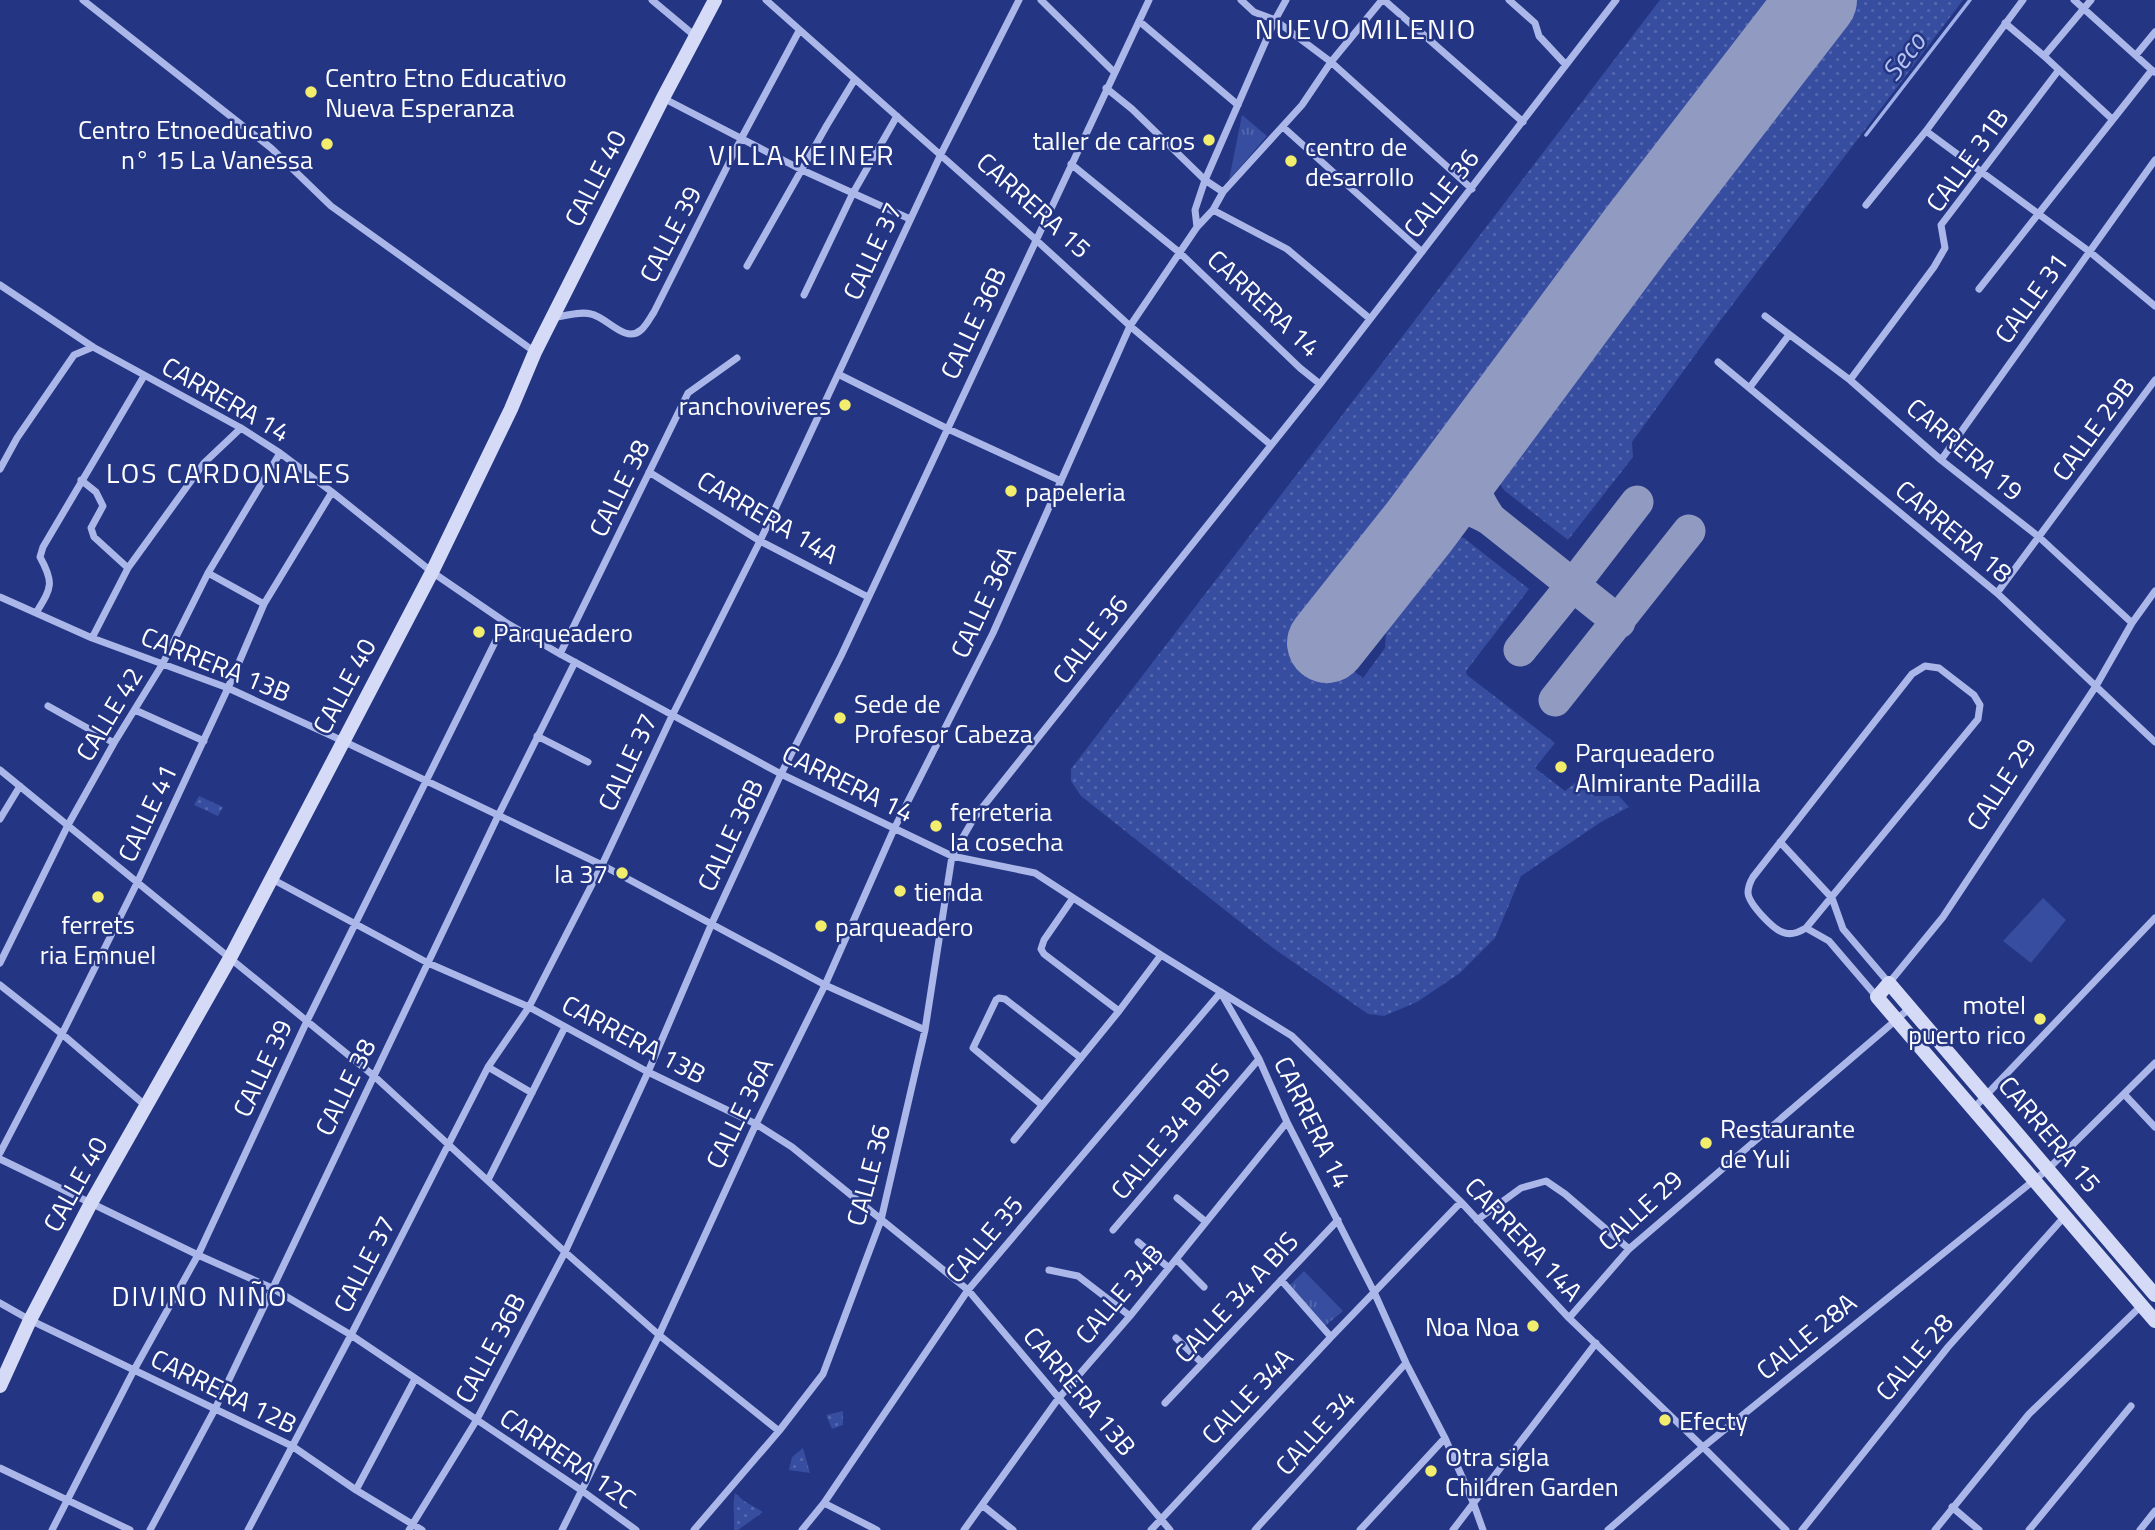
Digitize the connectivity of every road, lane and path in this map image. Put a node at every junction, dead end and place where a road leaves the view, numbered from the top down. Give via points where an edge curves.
1 (83, 0) edge
2 (652, 0) edge
3 (715, 0) edge
4 (766, 0) edge
5 (1019, 0) edge
6 (1041, 0) edge
7 (1149, 0) edge
8 (1241, 0) edge
9 (1286, 0) edge
10 (1383, 0) edge
11 (1509, 0) edge
12 (1616, 0) edge
13 (2023, 0) edge
14 (2074, 0) edge
15 (2091, 0) edge
16 (2084, 8) junction
17 (1275, 20) junction
18 (1139, 21) junction
19 (2005, 23) junction
20 (799, 31) junction
21 (2155, 32) edge
22 (695, 37) junction
23 (2136, 55) junction
24 (2044, 56) junction
25 (1331, 62) junction
26 (1566, 65) junction
27 (2058, 71) junction
28 (2153, 71) edge
29 (1114, 72) junction
30 (855, 79) junction
31 (1106, 88) junction
32 (663, 98) junction
33 (1238, 105) junction
34 (897, 116) junction
35 (2112, 119) junction
36 (1523, 122) junction
37 (1283, 127) junction
38 (1926, 131) junction
39 (741, 139) junction
40 (941, 155) junction
41 (2155, 160) edge
42 (1072, 164) junction
43 (802, 170) junction
44 (1981, 173) junction
45 (1205, 180) junction
46 (1472, 189) junction
47 (1223, 192) junction
48 (853, 193) junction
49 (1866, 205) dead end
50 (1213, 210) junction
51 (2037, 215) junction
52 (910, 219) junction
53 (1197, 227) junction
54 (1035, 239) junction
55 (1422, 252) junction
56 (2090, 252) junction
57 (1180, 253) junction
58 (747, 266) dead end
59 (0, 285) edge
60 (1979, 289) dead end
61 (804, 295) dead end
62 (2155, 306) edge
63 (1765, 316) dead end
64 (552, 318) junction
65 (1369, 318) junction
66 (1130, 326) junction
67 (1789, 335) junction
68 (75, 336) junction
69 (93, 347) junction
70 (535, 352) junction
71 (74, 355) junction
72 (737, 358) dead end
73 (1718, 362) dead end
74 (838, 374) junction
75 (144, 376) junction
76 (1850, 380) junction
77 (2155, 380) edge
78 (1320, 384) junction
79 (1750, 387) junction
80 (241, 428) junction
81 (946, 428) junction
82 (1271, 445) junction
83 (280, 453) junction
84 (1941, 460) junction
85 (0, 469) edge
86 (649, 472) junction
87 (81, 480) junction
88 (1061, 481) junction
89 (332, 492) junction
90 (2039, 537) junction
91 (760, 541) junction
92 (128, 568) junction
93 (432, 572) junction
94 (208, 573) junction
95 (2155, 591) edge
96 (1997, 593) junction
97 (0, 597) edge
98 (868, 597) junction
99 (264, 604) junction
100 (36, 613) junction
101 (505, 622) junction
102 (2132, 623) junction
103 (92, 638) junction
104 (560, 654) junction
105 (575, 662) junction
106 (162, 665) junction
107 (2095, 686) junction
108 (228, 688) junction
109 (48, 706) dead end
110 (135, 710) junction
111 (672, 716) junction
112 (537, 736) junction
113 (204, 741) junction
114 (343, 741) junction
115 (2155, 742) edge
116 (114, 743) junction
117 (588, 762) dead end
118 (0, 770) edge
119 (781, 774) junction
120 (428, 781) junction
121 (20, 786) junction
122 (498, 816) junction
123 (0, 818) edge
124 (68, 825) junction
125 (894, 829) junction
126 (1780, 842) junction
127 (952, 856) junction
128 (602, 865) junction
129 (272, 879) junction
130 (138, 881) junction
131 (1073, 898) junction
132 (1832, 898) junction
133 (2155, 918) edge
134 (712, 923) junction
135 (356, 924) junction
136 (1806, 928) junction
137 (1161, 955) junction
138 (230, 958) junction
139 (0, 963) edge
140 (428, 963) junction
141 (1889, 983) junction
142 (0, 985) edge
143 (825, 985) junction
144 (1220, 992) junction
145 (1877, 997) junction
146 (529, 1007) junction
147 (1910, 1007) junction
148 (1119, 1011) junction
149 (1895, 1019) junction
150 (307, 1021) junction
151 (565, 1027) junction
152 (925, 1030) junction
153 (62, 1034) junction
154 (1081, 1058) junction
155 (1259, 1059) junction
156 (2155, 1063) edge
157 (488, 1067) junction
158 (648, 1072) junction
159 (374, 1076) junction
160 (532, 1093) junction
161 (2124, 1094) junction
162 (1986, 1096) junction
163 (1042, 1105) junction
164 (146, 1106) junction
165 (1973, 1109) junction
166 (1287, 1122) junction
167 (756, 1124) junction
168 (2155, 1128) edge
169 (1014, 1140) dead end
170 (449, 1144) junction
171 (0, 1153) edge
172 (0, 1159) edge
173 (2048, 1169) junction
174 (488, 1180) junction
175 (2034, 1180) junction
176 (1177, 1198) dead end
177 (1461, 1202) junction
178 (91, 1203) junction
179 (2065, 1216) junction
180 (881, 1220) junction
181 (1338, 1220) junction
182 (1477, 1220) junction
183 (1206, 1222) junction
184 (1113, 1230) dead end
185 (1138, 1242) dead end
186 (1629, 1249) junction
187 (565, 1252) junction
188 (198, 1255) junction
189 (1176, 1259) junction
190 (1169, 1268) junction
191 (1049, 1270) dead end
192 (1281, 1280) junction
193 (272, 1287) junction
194 (1204, 1287) dead end
195 (968, 1290) junction
196 (1374, 1292) junction
197 (2155, 1294) edge
198 (0, 1303) edge
199 (2141, 1305) junction
200 (1130, 1316) junction
201 (1569, 1318) junction
202 (30, 1320) junction
203 (2155, 1321) edge
204 (351, 1335) junction
205 (659, 1335) junction
206 (1331, 1337) junction
207 (1177, 1338) dead end
208 (1596, 1343) junction
209 (1202, 1363) junction
210 (1406, 1363) junction
211 (134, 1370) junction
212 (415, 1379) junction
213 (0, 1386) edge
214 (1058, 1399) junction
215 (1165, 1403) dead end
216 (2131, 1406) dead end
217 (215, 1409) junction
218 (476, 1420) junction
219 (779, 1431) junction
220 (1445, 1438) junction
221 (292, 1446) junction
222 (1703, 1447) junction
223 (0, 1468) edge
224 (356, 1490) junction
225 (581, 1490) junction
226 (67, 1500) junction
227 (1474, 1502) junction
228 (824, 1503) junction
229 (982, 1505) junction
230 (1952, 1507) junction
231 (2155, 1511) edge
232 (1161, 1519) junction
233 (411, 1527) edge
234 (52, 1530) edge
235 (130, 1530) edge
236 (150, 1530) edge
237 (248, 1530) edge
238 (422, 1530) edge
239 (562, 1530) edge
240 (636, 1530) edge
241 (694, 1530) edge
242 (802, 1530) edge
243 (877, 1530) edge
244 (964, 1530) edge
245 (1013, 1530) edge
246 (1151, 1530) edge
247 (1170, 1530) edge
248 (1255, 1530) edge
249 (1360, 1530) edge
250 (1453, 1530) edge
251 (1482, 1530) edge
252 (1608, 1530) edge
253 (1786, 1530) edge
254 (1801, 1530) edge
255 (1935, 1530) edge
256 (1979, 1530) edge
257 (2029, 1530) edge
258 (2140, 1530) edge

1 - 70 street via 271,148 331,206
2 - 22 street
3 - 22 street, CALLE 40
4 - 20 street, CARRERA 15
5 - 40 street, CALLE 37
6 - 29 street
7 - 18 street, CALLE 36B
8 - 17 street via 1254,12
9 - 17 street
10 - 25 street, CALLE 36A
10 - 36 street
11 - 26 street via 1535,23 1539,36
12 - 26 street, CALLE 36
13 - 19 street
14 - 16 street
15 - 16 street
16 - 23 street
16 - 24 street
17 - 25 street
17 - 33 street
18 - 29 street, CALLE 36B
18 - 33 street
19 - 24 street
19 - 38 street
20 - 30 street, CARRERA 15
20 - 39 street, CALLE 39
21 - 23 street
22 - 32 street, CALLE 40
23 - 28 street
24 - 27 street
25 - 37 street, CALLE 36A
25 - 46 street
26 - 36 street, CALLE 36
27 - 35 street
27 - 44 street, CALLE 31B
28 - 35 street
29 - 31 street, CALLE 36B
30 - 34 street, CARRERA 15
30 - 43 street
31 - 42 street, CALLE 36B
31 - 45 street
32 - 39 street
32 - 64 street, CALLE 40
33 - 45 street
34 - 40 street, CARRERA 15
34 - 48 street
35 - 51 street
36 - 46 street, CALLE 36
37 - 47 street, CALLE 36A
37 - 55 street
38 - 44 street
38 - 49 street
39 - 43 street
39 - 64 street, CALLE 39 via 654,313 640,331 626,334 589,313
40 - 52 street, CALLE 37
40 - 54 street, CARRERA 15
41 - 56 street, CALLE 31
42 - 54 street, CALLE 36B
42 - 57 street, CARRERA 14
43 - 48 street
43 - 58 street
44 - 51 street
44 - 76 street, CALLE 31B via 1941,225 1945,248 1934,267
45 - 47 street
45 - 53 street via 1195,210
46 - 55 street, CALLE 36
47 - 50 street, CALLE 36A
48 - 52 street
48 - 61 street
50 - 53 street, CALLE 36A
50 - 65 street via 1287,249
51 - 56 street
51 - 60 street
52 - 74 street, CALLE 37
53 - 57 street, CALLE 36A
54 - 66 street, CARRERA 15
54 - 81 street, CALLE 36B
55 - 65 street, CALLE 36
56 - 62 street
56 - 84 street, CALLE 31
57 - 66 street, CALLE 36A
57 - 78 street, CARRERA 14
59 - 68 street, CARRERA 14
63 - 67 street, CARRERA 19
64 - 70 street, CALLE 40
65 - 78 street, CALLE 36
66 - 82 street, CARRERA 15
66 - 88 street, CALLE 36A
67 - 76 street, CARRERA 19
67 - 79 street
68 - 69 street, CARRERA 14
68 - 71 street
69 - 71 street
69 - 75 street, CARRERA 14
70 - 93 street, CALLE 40
71 - 85 street
72 - 86 street, CALLE 38 via 688,393
73 - 79 street, CARRERA 18
74 - 81 street
74 - 91 street, CALLE 37
75 - 80 street, CARRERA 14
75 - 87 street
76 - 84 street, CARRERA 19
77 - 90 street, CALLE 29B
78 - 82 street, CALLE 36
79 - 96 street, CARRERA 18
80 - 83 street, CARRERA 14
80 - 92 street via 204,463
81 - 88 street
81 - 98 street, CALLE 36B
82 - 127 street, CALLE 36 via 974,818
83 - 89 street, CARRERA 14
83 - 94 street, CALLE 42
84 - 90 street, CARRERA 19
86 - 91 street, CARRERA 14A
86 - 104 street, CALLE 38
87 - 92 street via 96,492 103,506 91,528 94,537
87 - 100 street via 43,547 40,557 49,575 49,592
88 - 125 street, CALLE 36A via 993,633
89 - 93 street, CARRERA 14
89 - 99 street, CALLE 41
90 - 96 street, CALLE 29B
90 - 102 street, CARRERA 19
91 - 98 street, CARRERA 14A
91 - 111 street, CALLE 37
92 - 103 street
93 - 101 street, CARRERA 14
93 - 114 street, CALLE 40
94 - 99 street
94 - 106 street, CALLE 42
95 - 102 street, CALLE 29
96 - 107 street, CARRERA 18
97 - 100 street
98 - 119 street, CALLE 36B
99 - 108 street, CALLE 41
100 - 103 street
101 - 104 street, CARRERA 14
101 - 120 street, CALLE 39
102 - 107 street, CALLE 29
103 - 106 street, CARRERA 13B
104 - 105 street, CARRERA 14
105 - 111 street, CARRERA 14
105 - 112 street, CALLE 38
106 - 108 street, CARRERA 13B
106 - 110 street, CALLE 42
107 - 115 street, CARRERA 18
107 - 141 street, CALLE 29 via 1943,917
108 - 113 street, CALLE 41
108 - 114 street, CARRERA 13B
109 - 116 street
110 - 113 street
110 - 116 street, CALLE 42
111 - 119 street, CARRERA 14
111 - 128 street, CALLE 37
112 - 117 street
112 - 122 street, CALLE 38
113 - 130 street, CALLE 41
114 - 120 street, CARRERA 13B
114 - 129 street, CALLE 40
116 - 124 street, CALLE 42
118 - 121 street
119 - 125 street, CARRERA 14
119 - 134 street, CALLE 36B
120 - 122 street, CARRERA 13B
120 - 135 street, CALLE 39
121 - 123 street
121 - 124 street
122 - 128 street, CARRERA 13B
122 - 140 street, CALLE 38
124 - 130 street
124 - 139 street, CALLE 42
125 - 127 street, CARRERA 14
125 - 143 street, CALLE 36A
126 - 132 street, CARRERA 15
126 - 132 street via 1919,668 1939,668 1974,695 1980,705 1978,719
126 - 136 street via 1753,877 1749,898 1779,931 1795,933
127 - 131 street, CARRERA 14 via 1035,873
127 - 152 street, CALLE 36
128 - 134 street, CARRERA 13B
128 - 146 street, CALLE 37
129 - 135 street, CARRERA 13B
129 - 138 street, CALLE 40
130 - 138 street
130 - 153 street, CALLE 41
131 - 137 street, CARRERA 14
131 - 148 street via 1041,948
132 - 136 street
132 - 141 street, CARRERA 15 via 1843,929
133 - 162 street
134 - 143 street, CARRERA 13B
134 - 158 street, CALLE 36B
135 - 140 street, CARRERA 13B
135 - 150 street, CALLE 39
136 - 145 street, CARRERA 15 via 1829,941
137 - 144 street, CARRERA 14
137 - 148 street
138 - 150 street
138 - 164 street, CALLE 40
140 - 146 street, CARRERA 13B
140 - 159 street, CALLE 38
141 - 145 street, CALLE 29
141 - 147 street, CARRERA 15
142 - 153 street
143 - 152 street, CARRERA 13B
143 - 167 street, CALLE 36A
144 - 155 street, CARRERA 14
144 - 177 street, CARRERA 14A via 1292,1035
144 - 195 street, CALLE 35
145 - 149 street, CARRERA 15
146 - 151 street, CARRERA 13B
146 - 157 street, CALLE 37
147 - 149 street, CALLE 29
147 - 162 street, CARRERA 15
148 - 154 street
149 - 165 street, CARRERA 15
149 - 186 street, CALLE 29
150 - 159 street
150 - 188 street, CALLE 39
151 - 158 street, CARRERA 13B
151 - 160 street
152 - 180 street, CALLE 36
153 - 164 street
153 - 171 street, CALLE 41
154 - 163 street
154 - 163 street via 1005,999 996,1000 973,1048
155 - 166 street, CARRERA 14
155 - 184 street, CALLE 34 B BIS
156 - 161 street, CALLE 28A
157 - 160 street
157 - 170 street, CALLE 37
158 - 167 street, CARRERA 13B
158 - 187 street, CALLE 36B
159 - 170 street
159 - 193 street, CALLE 38
160 - 174 street
161 - 168 street
161 - 173 street, CALLE 28A
162 - 165 street
162 - 173 street, CARRERA 15
163 - 169 street
164 - 178 street, CALLE 40
165 - 175 street, CARRERA 15
166 - 181 street, CARRERA 14
166 - 183 street, CALLE 34B
167 - 180 street, CARRERA 13B via 792,1147
167 - 205 street, CALLE 36A
170 - 174 street
170 - 204 street, CALLE 37
172 - 178 street, CARRERA 12C
173 - 175 street, CALLE 28A
173 - 197 street, CARRERA 15
174 - 187 street
175 - 179 street, CARRERA 15
175 - 222 street, CALLE 28A
176 - 183 street
177 - 182 street, CARRERA 14A
177 - 196 street, CALLE 34A
178 - 188 street, CARRERA 12C
178 - 202 street, CALLE 40
179 - 199 street, CARRERA 15
179 - 254 street, CALLE 28 via 1948,1347
180 - 195 street, CARRERA 13B
180 - 219 street, CALLE 36 via 823,1374
181 - 192 street, CALLE 34 A BIS
181 - 196 street, CARRERA 14
182 - 186 street via 1521,1188 1546,1181
182 - 201 street, CARRERA 14A
183 - 189 street, CALLE 34B
185 - 190 street
186 - 201 street, CALLE 29
187 - 205 street
187 - 218 street, CALLE 36B
188 - 193 street, CARRERA 12C
188 - 211 street, CALLE 39
189 - 190 street, CALLE 34B
189 - 194 street
190 - 200 street, CALLE 34B
191 - 200 street via 1079,1276
192 - 206 street
192 - 209 street, CALLE 34 A BIS
193 - 204 street, CARRERA 12C
193 - 217 street, CALLE 38
195 - 214 street, CARRERA 13B
195 - 228 street, CALLE 35
196 - 206 street, CALLE 34A
196 - 210 street, CARRERA 14
197 - 199 street
198 - 202 street, CARRERA 12B
199 - 203 street, CARRERA 15
199 - 230 street via 2029,1414
200 - 214 street, CALLE 34B
201 - 208 street, CARRERA 14A
202 - 211 street, CARRERA 12B
202 - 213 street, CALLE 40
204 - 212 street, CARRERA 12C
204 - 221 street, CALLE 37
205 - 219 street
205 - 225 street, CALLE 36A
206 - 232 street, CALLE 34A
207 - 209 street
208 - 222 street, CARRERA 14A
208 - 227 street
209 - 215 street, CALLE 34 A BIS
210 - 220 street, CARRERA 14
210 - 248 street, CALLE 34
211 - 217 street, CARRERA 12B
211 - 226 street, CALLE 39
212 - 218 street, CARRERA 12C
212 - 224 street
214 - 229 street, CALLE 34B
214 - 232 street, CARRERA 13B
216 - 257 street
217 - 221 street, CARRERA 12B
217 - 236 street, CALLE 38
218 - 225 street, CARRERA 12C
218 - 233 street, CALLE 36B
219 - 241 street, CALLE 36
220 - 227 street, CARRERA 14
220 - 249 street
221 - 224 street, CARRERA 12B
221 - 237 street, CALLE 37
222 - 252 street, CALLE 28A
222 - 253 street, CARRERA 14A
223 - 226 street
224 - 233 street, CARRERA 12B
225 - 239 street, CALLE 36A
225 - 240 street, CARRERA 12C
226 - 234 street, CALLE 39
226 - 235 street
227 - 250 street
227 - 251 street, CARRERA 14
228 - 242 street, CALLE 35
228 - 243 street
229 - 244 street, CALLE 34B
229 - 245 street
230 - 255 street
230 - 256 street
231 - 258 street
232 - 246 street, CALLE 34A
232 - 247 street, CARRERA 13B
233 - 238 street, CARRERA 12B

